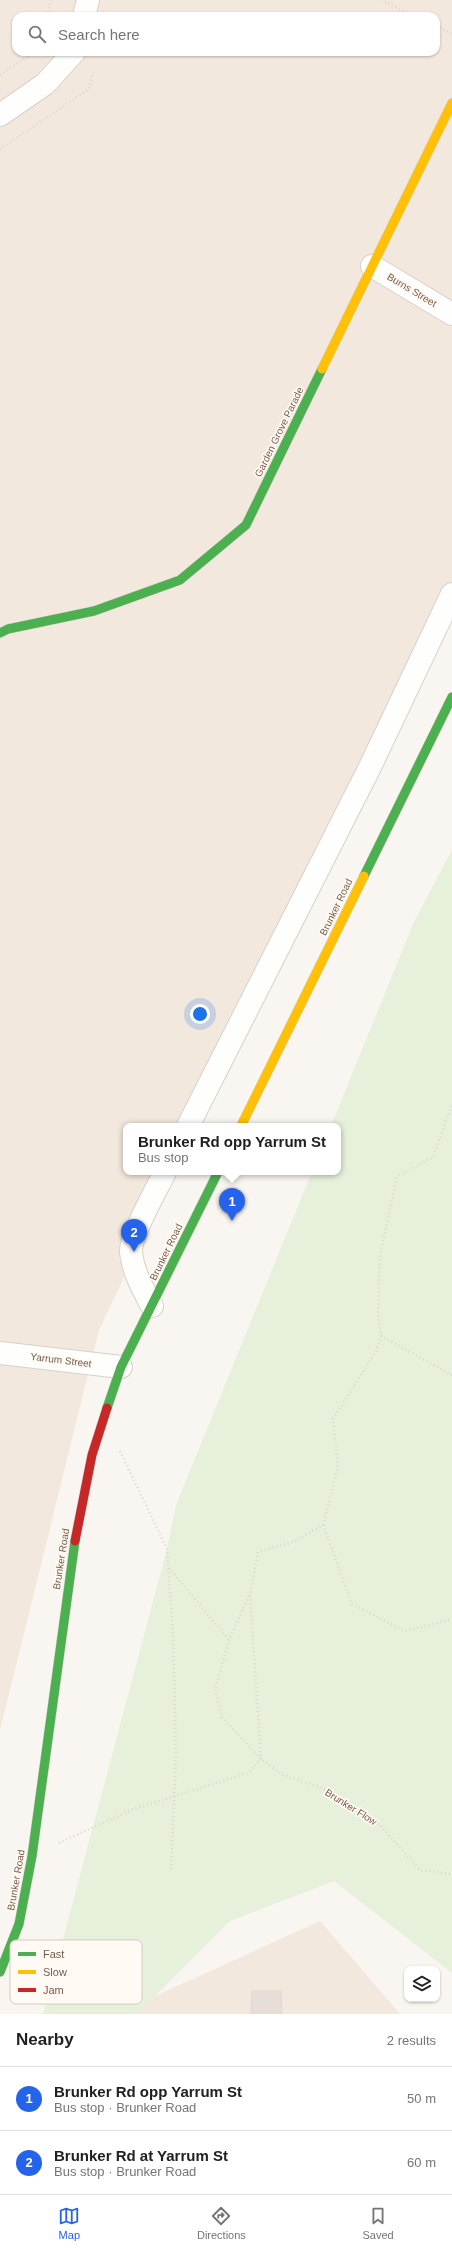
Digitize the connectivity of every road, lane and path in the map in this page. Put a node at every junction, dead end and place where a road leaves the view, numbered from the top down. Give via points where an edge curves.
1 (51, 0) edge
2 (88, 0) edge
3 (381, 0) edge
4 (48, 12) edge
5 (85, 12) edge
6 (406, 12) edge
7 (440, 28) edge
8 (452, 34) edge
9 (29, 56) edge
10 (70, 56) edge
11 (0, 75) edge
12 (452, 103) edge
13 (0, 115) edge
14 (372, 266) junction
15 (452, 314) edge
16 (452, 594) edge
17 (0, 633) edge
18 (452, 697) edge
19 (452, 1105) edge
20 (190, 1123) edge
21 (242, 1123) edge
22 (164, 1175) edge
23 (217, 1175) edge
24 (152, 1306) junction
25 (381, 1336) junction
26 (0, 1352) edge
27 (121, 1368) junction
28 (452, 1374) edge
29 (105, 1416) junction
30 (323, 1525) junction
31 (169, 1568) junction
32 (250, 1595) junction
33 (452, 1619) edge
34 (229, 1640) junction
35 (261, 1759) junction
36 (175, 1796) junction
37 (32, 1856) junction
38 (171, 1869) dead end
39 (452, 1874) edge
40 (13, 1940) edge
41 (10, 1947) edge
42 (0, 1972) edge

1 - 4 path
2 - 5 street
3 - 6 path
7 - 8 path
9 - 11 path
10 - 13 street via 45,84
12 - 14 main road, Garden Grove Parade
14 - 15 street, Burns Street
14 - 17 main road, Garden Grove Parade via 246,525 180,580 94,611 8,629
16 - 20 street via 370,767
18 - 21 main road, Brunker Road
19 - 25 path via 433,1158 397,1177 380,1254 378,1312
22 - 24 street via 140,1222 131,1250 136,1276
23 - 24 main road, Brunker Road
24 - 27 main road, Brunker Road
25 - 28 path
25 - 30 path via 376,1351 334,1419 338,1466
26 - 27 street, Yarrum Street
27 - 29 main road, Brunker Road
29 - 31 path via 167,1549
29 - 37 main road, Brunker Road via 92,1455 71,1565
30 - 32 path via 293,1542 258,1552
30 - 33 path via 352,1604 405,1632
31 - 34 path
31 - 36 path via 174,1632
32 - 34 path, Brunker Flow
32 - 35 path
34 - 35 path, Brunker Flow via 215,1689 222,1717
35 - 36 path via 248,1773
35 - 39 path, Brunker Flow via 283,1775 320,1788 380,1825 420,1870
36 - 37 path via 131,1810
36 - 38 path
37 - 40 main road, Brunker Road via 19,1924
41 - 42 main road, Brunker Road

